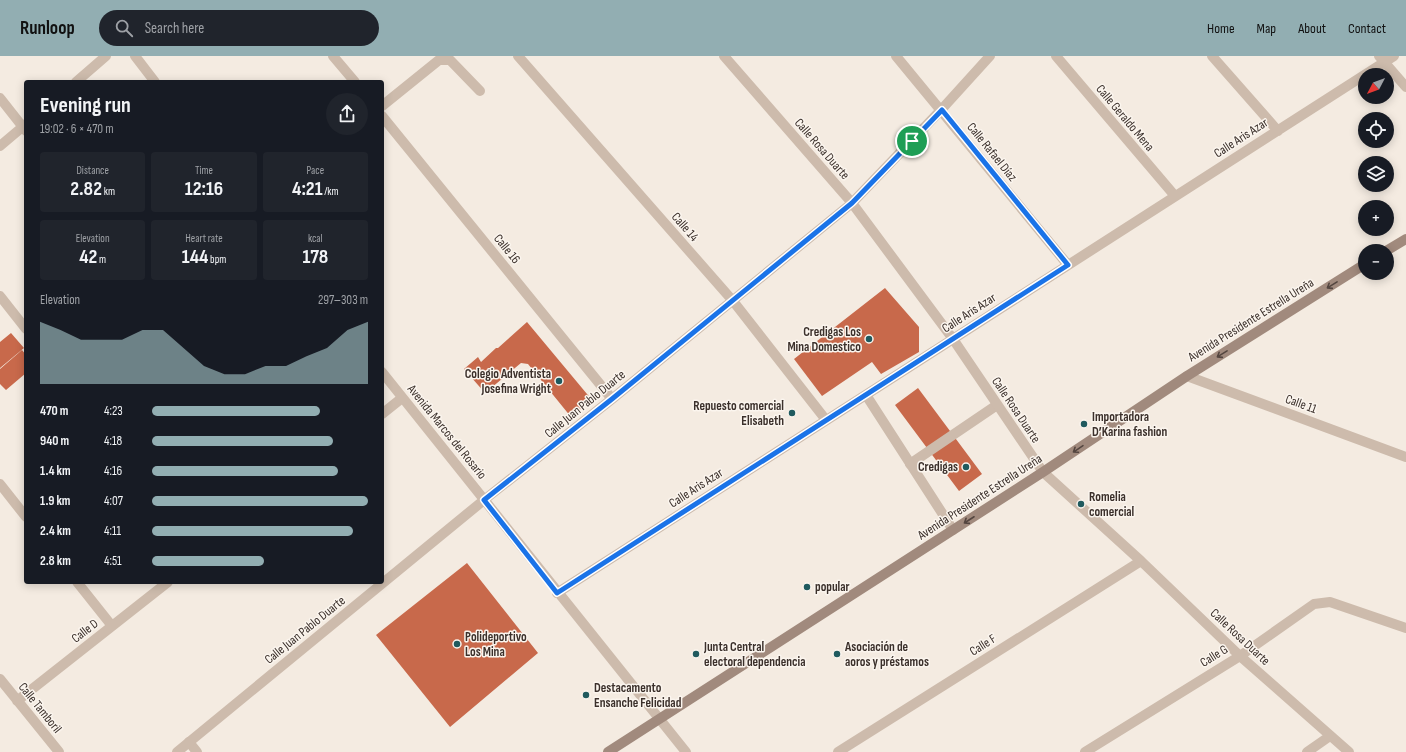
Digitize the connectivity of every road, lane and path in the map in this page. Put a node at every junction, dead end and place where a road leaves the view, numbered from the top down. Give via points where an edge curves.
1 (106, 56) edge
2 (135, 56) edge
3 (334, 56) edge
4 (518, 56) edge
5 (724, 56) edge
6 (896, 56) edge
7 (990, 56) edge
8 (1056, 56) edge
9 (1212, 56) edge
10 (1394, 56) edge
11 (1382, 59) edge
12 (78, 80) edge
13 (153, 80) edge
14 (353, 80) edge
15 (1406, 87) edge
16 (480, 91) dead end
17 (0, 98) edge
18 (384, 104) edge
19 (942, 110) junction
20 (384, 118) edge
21 (24, 126) edge
22 (24, 128) edge
23 (1278, 131) junction
24 (0, 146) edge
25 (1175, 196) junction
26 (852, 203) junction
27 (1406, 238) edge
28 (1394, 246) edge
29 (1068, 265) junction
30 (1358, 268) edge
31 (0, 296) edge
32 (733, 301) junction
33 (24, 326) edge
34 (952, 339) junction
35 (384, 375) edge
36 (1187, 376) junction
37 (866, 395) junction
38 (402, 398) junction
39 (612, 399) junction
40 (997, 405) junction
41 (384, 412) edge
42 (826, 420) junction
43 (1406, 457) edge
44 (910, 464) junction
45 (1043, 472) junction
46 (0, 484) edge
47 (484, 500) junction
48 (24, 514) edge
49 (953, 530) junction
50 (1141, 561) junction
51 (384, 582) edge
52 (79, 584) edge
53 (165, 584) edge
54 (382, 584) edge
55 (557, 593) junction
56 (112, 626) junction
57 (1406, 628) edge
58 (1240, 656) junction
59 (0, 680) edge
60 (17, 701) junction
61 (660, 719) junction
62 (1330, 736) junction
63 (189, 742) junction
64 (59, 752) edge
65 (177, 752) edge
66 (197, 752) edge
67 (608, 752) edge
68 (686, 752) edge
69 (838, 752) edge
70 (1085, 752) edge
71 (1307, 752) edge
72 (1350, 752) edge

1 - 12 street
2 - 13 street
3 - 14 street
4 - 32 street, Calle 14
5 - 26 street, Calle Rosa Duarte
6 - 19 street, Calle Rafael Díaz
7 - 19 street, Calle Juan Pablo Duarte
8 - 25 street, Calle Geraldo Mena
9 - 23 street
10 - 11 street, Calle Aris Azar
11 - 15 street
11 - 23 street, Calle Aris Azar
16 - 18 street via 450,60 439,60
17 - 21 street
19 - 26 street, Calle Juan Pablo Duarte
19 - 29 street, Calle Rafael Díaz
20 - 39 street, Calle 16
22 - 24 street
23 - 25 street, Calle Aris Azar
25 - 29 street, Calle Aris Azar
26 - 32 street, Calle Juan Pablo Duarte
26 - 34 street, Calle Rosa Duarte
27 - 28 main road
29 - 34 street, Calle Aris Azar
30 -> 36 main road, Avenida Presidente Estrella Ureña
31 - 33 street
32 - 39 street, Calle Juan Pablo Duarte
32 - 42 street, Calle 14
34 - 37 street, Calle Aris Azar
34 - 40 street, Calle Rosa Duarte
35 - 38 street, Avenida Marcos del Rosario
36 - 43 street, Calle 11
36 -> 45 main road, Avenida Presidente Estrella Ureña
37 - 42 street, Calle Aris Azar
37 - 44 street
38 - 41 street
38 - 47 street, Avenida Marcos del Rosario
39 - 47 street, Calle Juan Pablo Duarte
40 - 44 street
40 - 45 street, Calle Rosa Duarte
42 - 55 street, Calle Aris Azar
44 - 49 street
45 -> 49 main road, Avenida Presidente Estrella Ureña
45 - 50 street, Calle Rosa Duarte
46 - 48 street
47 - 51 street, Calle Juan Pablo Duarte
47 - 55 street, Avenida Marcos del Rosario
49 - 61 main road, Avenida Presidente Estrella Ureña
50 - 58 street, Calle Rosa Duarte
50 - 69 street, Calle F
52 - 56 street
53 - 56 street, Calle D
54 - 63 street, Calle Juan Pablo Duarte
55 - 61 street, Avenida Marcos del Rosario
56 - 60 street, Calle D
57 - 58 street, Calle G via 1330,602 1314,604
58 - 62 street, Calle Rosa Duarte
58 - 70 street, Calle G
59 - 60 street, Calle Tamboril
60 - 64 street, Calle Tamboril
61 - 67 main road, Avenida Presidente Estrella Ureña
61 - 68 street, Avenida Marcos del Rosario
62 - 71 street
62 - 72 street, Calle Rosa Duarte
63 - 65 street, Calle Juan Pablo Duarte
63 - 66 street

